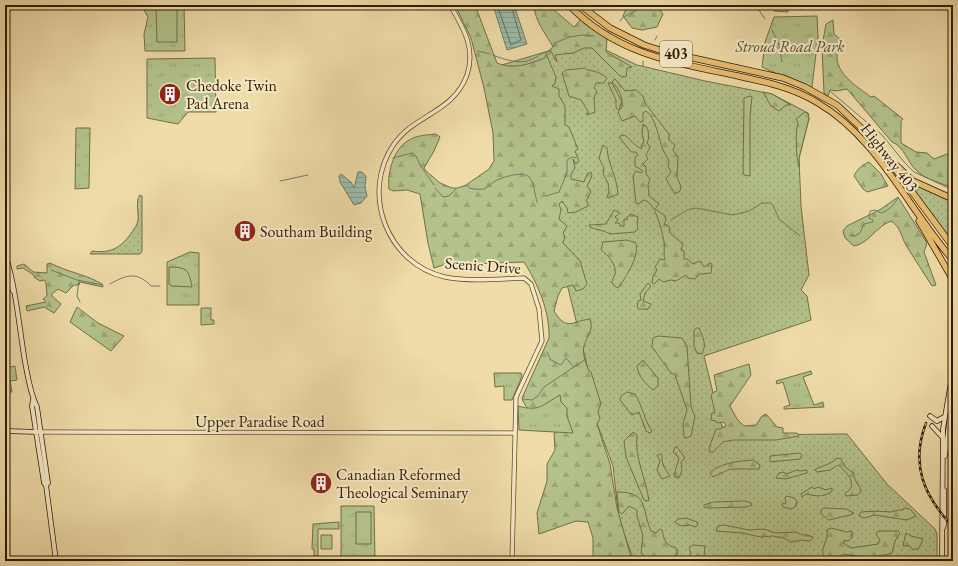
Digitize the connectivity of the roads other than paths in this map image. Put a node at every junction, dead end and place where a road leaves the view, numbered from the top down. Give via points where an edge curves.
1 (450, 5) edge
2 (569, 5) edge
3 (580, 5) edge
4 (873, 139) junction
5 (953, 199) edge
6 (915, 210) junction
7 (953, 247) edge
8 (5, 253) edge
9 (953, 260) edge
10 (5, 267) edge
11 (953, 280) edge
12 (14, 294) junction
13 (953, 370) edge
14 (953, 391) edge
15 (950, 413) junction
16 (930, 416) dead end
17 (944, 417) junction
18 (953, 424) edge
19 (932, 426) dead end
20 (946, 429) junction
21 (953, 429) edge
22 (5, 431) edge
23 (38, 432) junction
24 (514, 433) junction
25 (953, 433) edge
26 (945, 439) junction
27 (41, 461) junction
28 (48, 479) junction
29 (46, 485) junction
30 (56, 561) edge
31 (512, 561) edge
32 (942, 561) edge

1 - 24 street, Scenic Drive via 468,38 468,74 460,91 447,105 412,126 394,144 380,178 380,210 386,228 397,246 412,262 427,270 451,278 524,278 531,284 539,309 542,341 517,393
2 - 6 highway, Highway 403 / 403 via 596,29 633,50 671,62 782,87 819,103 846,123 869,147
3 - 4 highway, Highway 403 / 403 via 610,28 644,45 794,82 837,106
4 - 5 highway via 910,179
4 - 7 highway, Highway 403 / 403
6 - 9 highway, Highway 403 / 403
6 - 11 highway
8 - 12 main road
10 - 12 main road
12 - 23 main road
13 - 17 main road
14 - 15 main road
15 - 18 main road
15 - 20 main road
16 - 17 main road via 937,421
17 - 20 main road
19 - 26 main road
20 - 21 main road
20 - 26 main road
22 - 23 main road, Upper Paradise Road
23 - 24 street, Upper Paradise Road
23 - 27 main road
23 - 28 main road
24 - 31 street, Scenic Drive
25 - 26 main road
26 - 32 main road
27 - 28 main road
27 - 29 main road
28 - 29 main road
29 - 30 main road

